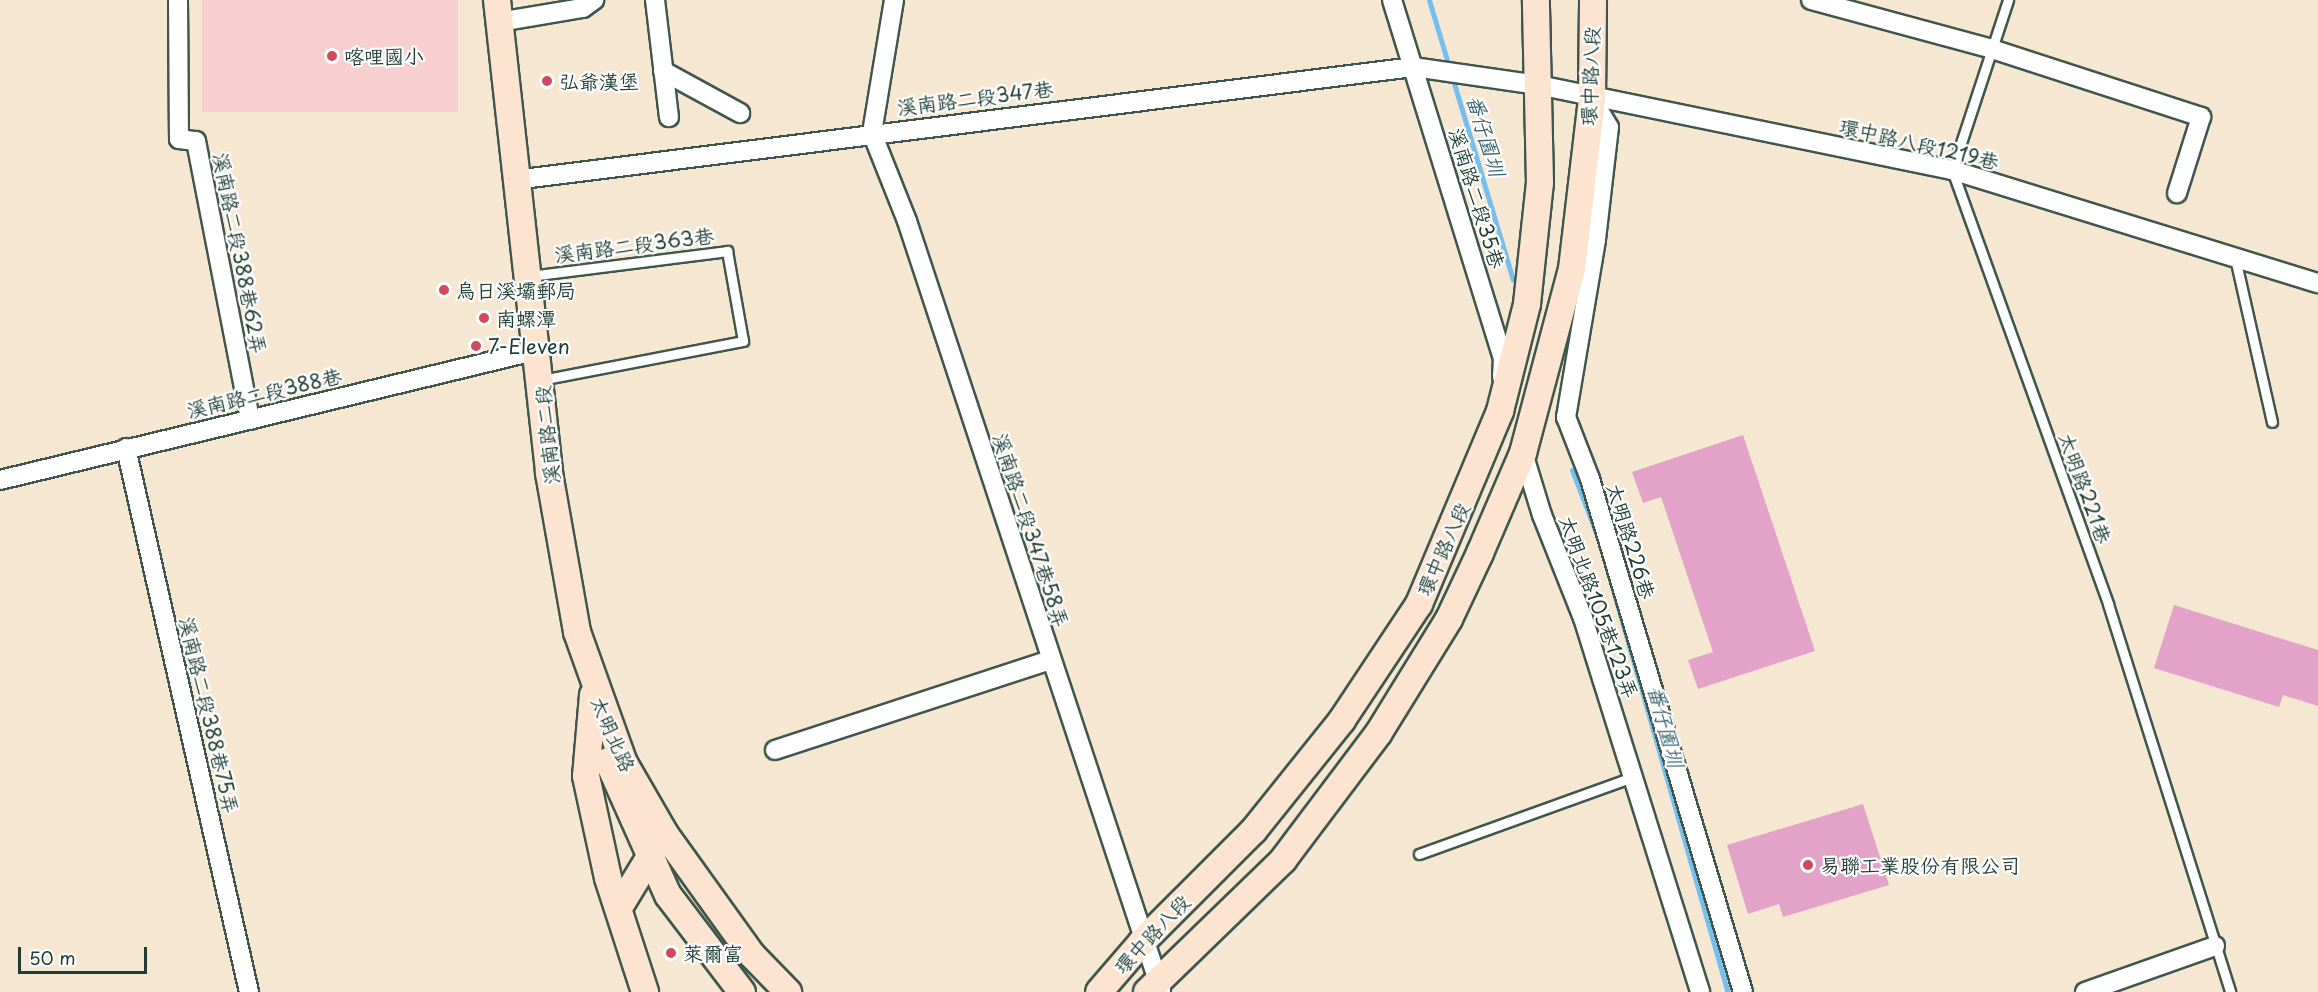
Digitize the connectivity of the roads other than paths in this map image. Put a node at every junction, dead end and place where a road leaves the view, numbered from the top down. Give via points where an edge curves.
1 (178, 0) edge
2 (594, 0) edge
3 (655, 0) edge
4 (894, 0) edge
5 (1392, 0) edge
6 (1536, 0) edge
7 (1593, 0) edge
8 (1811, 0) edge
9 (2008, 0) edge
10 (498, 11) edge
11 (1992, 49) junction
12 (1413, 67) junction
13 (663, 71) junction
14 (1538, 85) junction
15 (1592, 99) junction
16 (740, 113) dead end
17 (669, 117) dead end
18 (872, 133) junction
19 (1952, 170) junction
20 (515, 180) junction
21 (2177, 193) dead end
22 (2235, 258) junction
23 (527, 276) junction
24 (2318, 283) edge
25 (538, 350) junction
26 (541, 380) junction
27 (1500, 411) junction
28 (250, 420) junction
29 (2272, 422) dead end
30 (126, 448) junction
31 (1523, 453) junction
32 (0, 480) edge
33 (1050, 660) junction
34 (593, 688) junction
35 (775, 750) dead end
36 (1633, 777) junction
37 (665, 834) junction
38 (1419, 854) dead end
39 (649, 856) junction
40 (620, 906) junction
41 (1142, 942) junction
42 (2215, 946) junction
43 (1155, 988) edge
44 (249, 992) edge
45 (645, 992) edge
46 (742, 992) edge
47 (788, 992) edge
48 (1099, 992) edge
49 (1700, 992) edge
50 (1743, 992) edge
51 (2085, 992) edge
52 (2230, 992) edge

1 - 28 street, 溪南路二段388巷62弄 via 179,139 196,141
2 - 10 street via 584,8
3 - 13 street
4 - 18 street
5 - 12 street, 溪南路二段35巷
6 - 14 street, 環中路八段
7 - 15 street, 環中路八段
8 - 11 street
9 - 11 lane
10 - 20 street, 溪南路二段
11 - 19 lane
11 - 21 street via 2201,117
12 - 14 street, 溪南路二段347巷
12 - 18 street, 溪南路二段347巷
12 - 27 street, 溪南路二段35巷 via 1503,358
13 - 16 street
13 - 17 street
14 - 15 street, 環中路八段1219巷
14 - 27 street, 環中路八段 via 1540,183 1527,304
15 - 19 street, 環中路八段1219巷
15 - 31 street, 環中路八段 via 1572,269
15 - 50 street, 太明路226巷 via 1609,127 1596,240 1566,417 1590,479
18 - 20 street, 溪南路二段347巷
18 - 33 street, 溪南路二段347巷58弄 via 907,221
19 - 22 street, 環中路八段1219巷
19 - 42 lane, 太明路221巷 via 2108,603
20 - 23 street, 溪南路二段
22 - 24 street, 環中路八段1219巷
22 - 29 lane
23 - 25 street, 溪南路二段
23 - 26 lane, 溪南路二段363巷 via 727,251 743,341
25 - 26 street, 溪南路二段
25 - 28 street, 溪南路二段388巷
26 - 34 street, 溪南路二段 via 549,473 562,557
27 - 41 street, 環中路八段 via 1419,604 1360,693 1254,830
28 - 30 street, 溪南路二段388巷
30 - 32 street, 溪南路二段388巷
30 - 44 street, 溪南路二段388巷75弄
31 - 36 street, 太明北路105巷123弄 via 1542,515 1583,618
31 - 43 street, 環中路八段 via 1449,619 1378,734 1283,860
33 - 35 street
33 - 41 street, 溪南路二段347巷58弄
34 - 37 street, 太明北路 via 624,763
34 - 39 street, 太明北路 via 606,755
34 - 40 street via 586,776 608,878
36 - 38 lane
36 - 49 street, 太明北路105巷123弄
37 - 39 street
37 - 47 street, 太明北路 via 752,955
39 - 40 street
39 - 46 street, 太明北路 via 668,895
40 - 45 street
41 - 43 street, 溪南路二段347巷58弄
41 - 48 street, 環中路八段
42 - 51 street
42 - 52 lane, 太明路221巷

